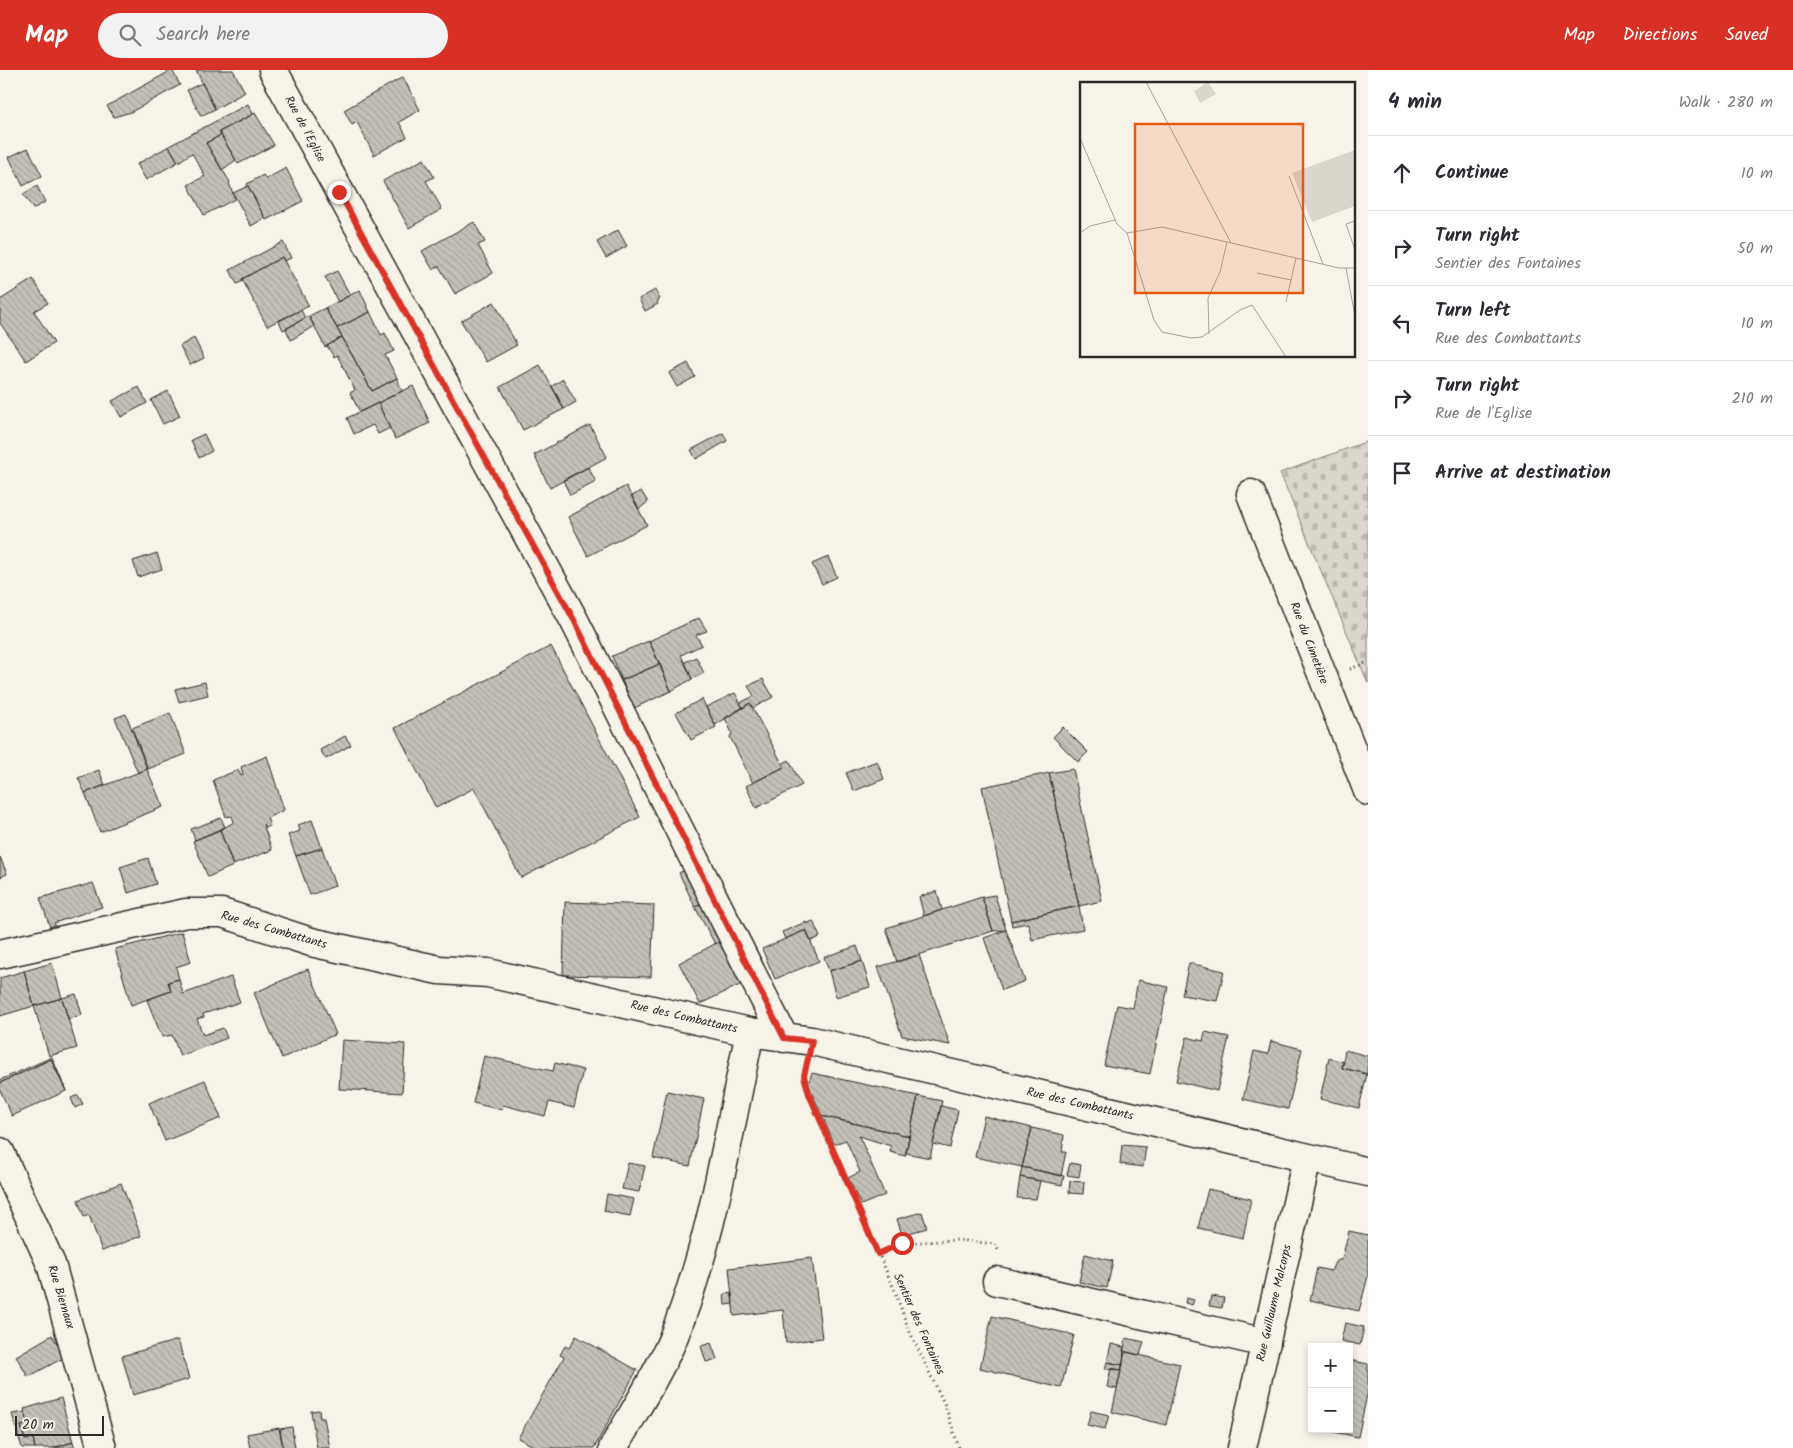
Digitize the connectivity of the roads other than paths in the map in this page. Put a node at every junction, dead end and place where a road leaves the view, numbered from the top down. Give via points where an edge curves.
1 (273, 70) edge
2 (1251, 494) dead end
3 (1368, 791) edge
4 (0, 954) edge
5 (750, 1032) junction
6 (784, 1038) junction
7 (0, 1152) edge
8 (1307, 1158) junction
9 (1368, 1172) edge
10 (997, 1281) road end
11 (1266, 1343) junction
12 (102, 1448) edge
13 (613, 1448) edge
14 (1242, 1448) edge

1 - 6 street, Rue de l'Eglise via 574,620
2 - 3 street, Rue du Cimetière
4 - 5 street, Rue des Combattants via 186,913 222,913 311,942 439,970 488,973
5 - 6 street, Rue des Combattants
5 - 13 street via 695,1276 671,1342
6 - 8 street, Rue des Combattants via 812,1041
7 - 12 street, Rue Biernaux via 51,1264
8 - 9 street, Rue des Combattants
8 - 11 street, Rue Guillaume Malcorps
10 - 11 street
11 - 14 street, Rue Guillaume Malcorps

